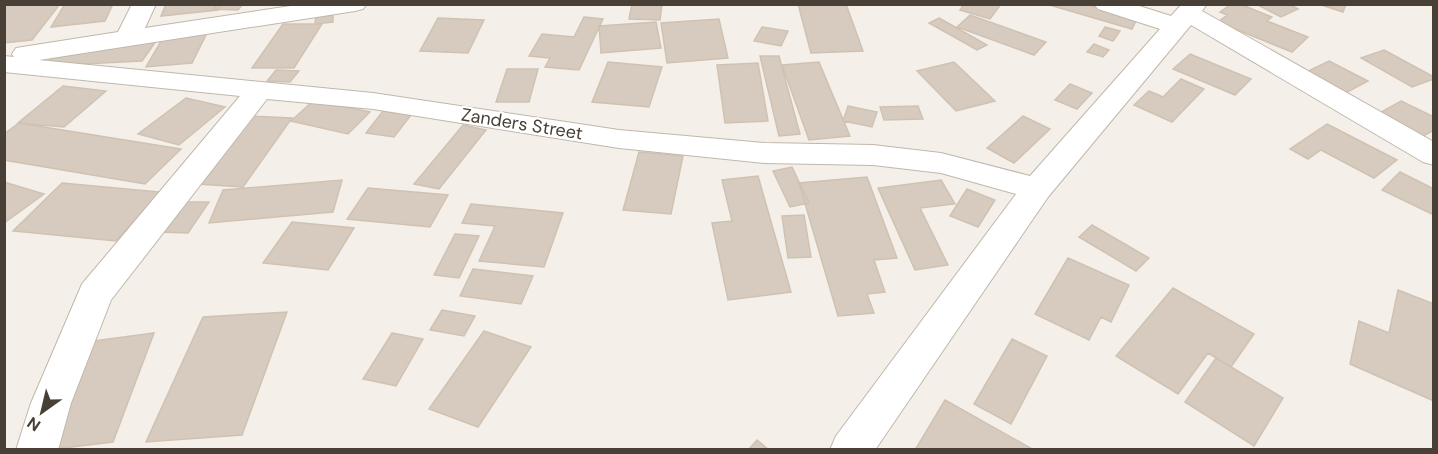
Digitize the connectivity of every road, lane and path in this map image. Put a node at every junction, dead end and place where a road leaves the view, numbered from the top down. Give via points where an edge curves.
1 (144, 4) edge
2 (355, 4) edge
3 (1106, 4) edge
4 (1186, 15) edge
5 (127, 39) junction
6 (4, 57) edge
7 (4, 64) edge
8 (260, 89) junction
9 (1434, 155) edge
10 (1037, 189) junction
11 (37, 450) edge
12 (851, 450) edge

1 - 5 street
2 - 5 street
3 - 4 street
4 - 9 street
4 - 10 street
5 - 6 street
7 - 8 street, Zanders Street
8 - 10 street, Zanders Street via 373,101 619,139 765,153 873,155 941,163
8 - 11 street via 95,294 51,403
10 - 12 street

